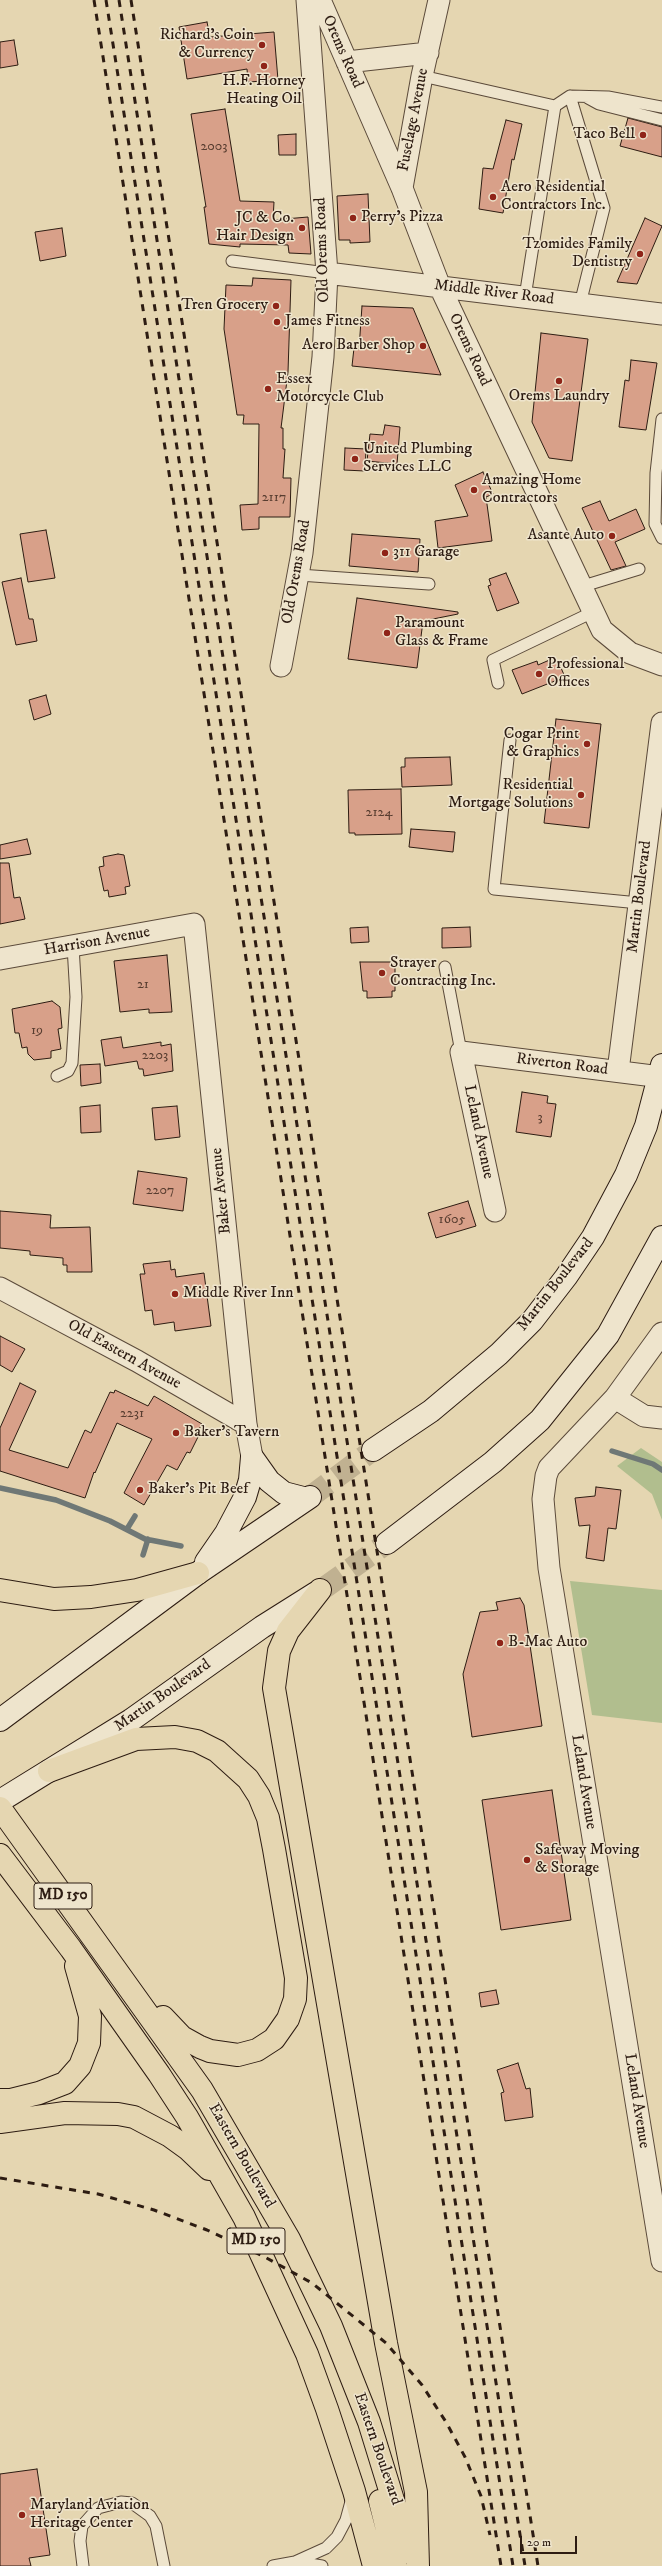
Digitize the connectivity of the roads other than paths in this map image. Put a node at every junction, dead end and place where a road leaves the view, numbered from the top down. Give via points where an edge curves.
1 (307, 0) edge
2 (320, 0) edge
3 (439, 0) edge
4 (428, 53) junction
5 (347, 62) junction
6 (422, 76) junction
7 (570, 96) junction
8 (585, 96) junction
9 (555, 106) junction
10 (662, 107) edge
11 (662, 120) edge
12 (402, 188) junction
13 (232, 261) dead end
14 (327, 273) junction
15 (440, 286) junction
16 (525, 297) junction
17 (580, 304) junction
18 (662, 314) edge
19 (662, 419) edge
20 (662, 538) edge
21 (639, 569) dead end
22 (298, 575) junction
23 (429, 584) dead end
24 (580, 587) junction
25 (593, 612) junction
26 (662, 665) edge
27 (281, 666) dead end
28 (498, 683) dead end
29 (662, 723) edge
30 (510, 740) dead end
31 (639, 903) junction
32 (194, 924) joint
33 (73, 946) junction
34 (0, 959) edge
35 (445, 967) dead end
36 (461, 1052) junction
37 (618, 1072) junction
38 (661, 1073) edge
39 (57, 1076) dead end
40 (495, 1211) dead end
41 (662, 1237) edge
42 (0, 1288) edge
43 (662, 1333) edge
44 (615, 1398) junction
45 (662, 1418) edge
46 (246, 1424) junction
47 (373, 1450) tunnel mouth
48 (252, 1457) junction
49 (388, 1543) tunnel mouth
50 (198, 1573) junction
51 (0, 1590) edge
52 (0, 1720) edge
53 (49, 1771) junction
54 (0, 1801) edge
55 (6, 1816) edge
56 (0, 1856) edge
57 (71, 1949) junction
58 (115, 1967) junction
59 (0, 2100) edge
60 (0, 2122) edge
61 (228, 2188) junction
62 (662, 2261) edge
63 (349, 2371) junction
64 (354, 2491) junction
65 (295, 2562) junction
66 (83, 2566) edge
67 (164, 2566) edge
68 (274, 2566) edge
69 (322, 2566) edge
70 (374, 2566) edge
71 (396, 2566) edge
72 (412, 2566) edge
73 (418, 2566) edge

1 - 14 street, Old Orems Road
2 - 5 street, Orems Road
3 - 4 street, Fuselage Avenue
4 - 5 street, Fuselage Avenue
4 - 6 street, Fuselage Avenue
5 - 12 street, Orems Road
6 - 9 lane
6 - 12 street, Fuselage Avenue
7 - 8 lane
7 - 9 lane
7 - 17 lane via 604,208
8 - 10 lane via 608,97
8 - 11 lane via 599,104
9 - 16 lane
12 - 15 street, Orems Road
13 - 14 lane
14 - 15 street, Middle River Road
14 - 22 street, Old Orems Road via 322,364
15 - 16 street, Middle River Road
15 - 24 street, Orems Road
16 - 17 street, Middle River Road
17 - 18 street, Middle River Road
19 - 20 lane via 656,473 655,524
21 - 24 lane
22 - 23 lane
22 - 27 street, Old Orems Road
24 - 25 street, Orems Road
25 - 26 street, Orems Road via 602,630 618,644 630,652
25 - 28 lane via 493,660
29 - 31 street, Martin Boulevard
30 - 31 lane via 494,890
31 - 37 street, Martin Boulevard
32 - 33 street, Harrison Avenue
32 - 46 street, Baker Avenue
33 - 34 street, Harrison Avenue
33 - 39 lane via 76,997 72,1063 68,1071
35 - 36 lane
36 - 37 street, Riverton Road
36 - 40 street, Leland Avenue
37 - 38 street, Riverton Road
38 - 47 main road, Martin Boulevard via 646,1126 626,1175 593,1238 566,1277 532,1321 499,1354 431,1411
41 - 49 main road via 608,1335 540,1420 499,1457
42 - 46 street, Old Eastern Avenue via 137,1361
43 - 44 street, Leland Avenue
44 - 45 street via 644,1416
44 - 62 street, Leland Avenue via 550,1468 546,1476 543,1499 550,1575
46 - 48 street, Baker Avenue
48 - 50 main road via 245,1497 226,1533
48 - 50 main road via 269,1481 284,1493 308,1498
50 - 51 main road via 137,1590 91,1597 54,1599
50 - 52 main road
53 - 54 main road, Martin Boulevard
53 - 58 main road via 136,1739 175,1737 198,1741 217,1751 248,1779 259,1796 268,1818 296,1978 295,1999 288,2019 274,2039 257,2050 238,2055 200,2047 182,2037
53 - 73 main road, Martin Boulevard via 130,1720 262,1627 322,1589 288,1631 279,1651 274,1688 386,2343 416,2492
55 - 58 main road, Eastern Boulevard / MD 150
56 - 57 main road, Eastern Boulevard / MD 150
57 - 59 main road via 90,2016 89,2043 80,2066 65,2083 39,2093
57 - 61 main road, Eastern Boulevard / MD 150 via 159,2074
58 - 63 main road, Eastern Boulevard / MD 150 via 202,2090 257,2182 312,2283
60 - 61 main road via 65,2113 118,2114 134,2117 157,2128 188,2149
61 - 64 main road, Eastern Boulevard / MD 150 via 263,2256 306,2354
63 - 71 main road via 354,2420 384,2515
63 - 72 main road, Eastern Boulevard / MD 150 via 388,2476
64 - 65 lane via 346,2520 337,2537 326,2548
64 - 70 main road, Eastern Boulevard / MD 150
65 - 68 lane
65 - 69 lane
66 - 67 lane via 80,2540 82,2526 98,2508 121,2502 132,2503 150,2516 156,2526

